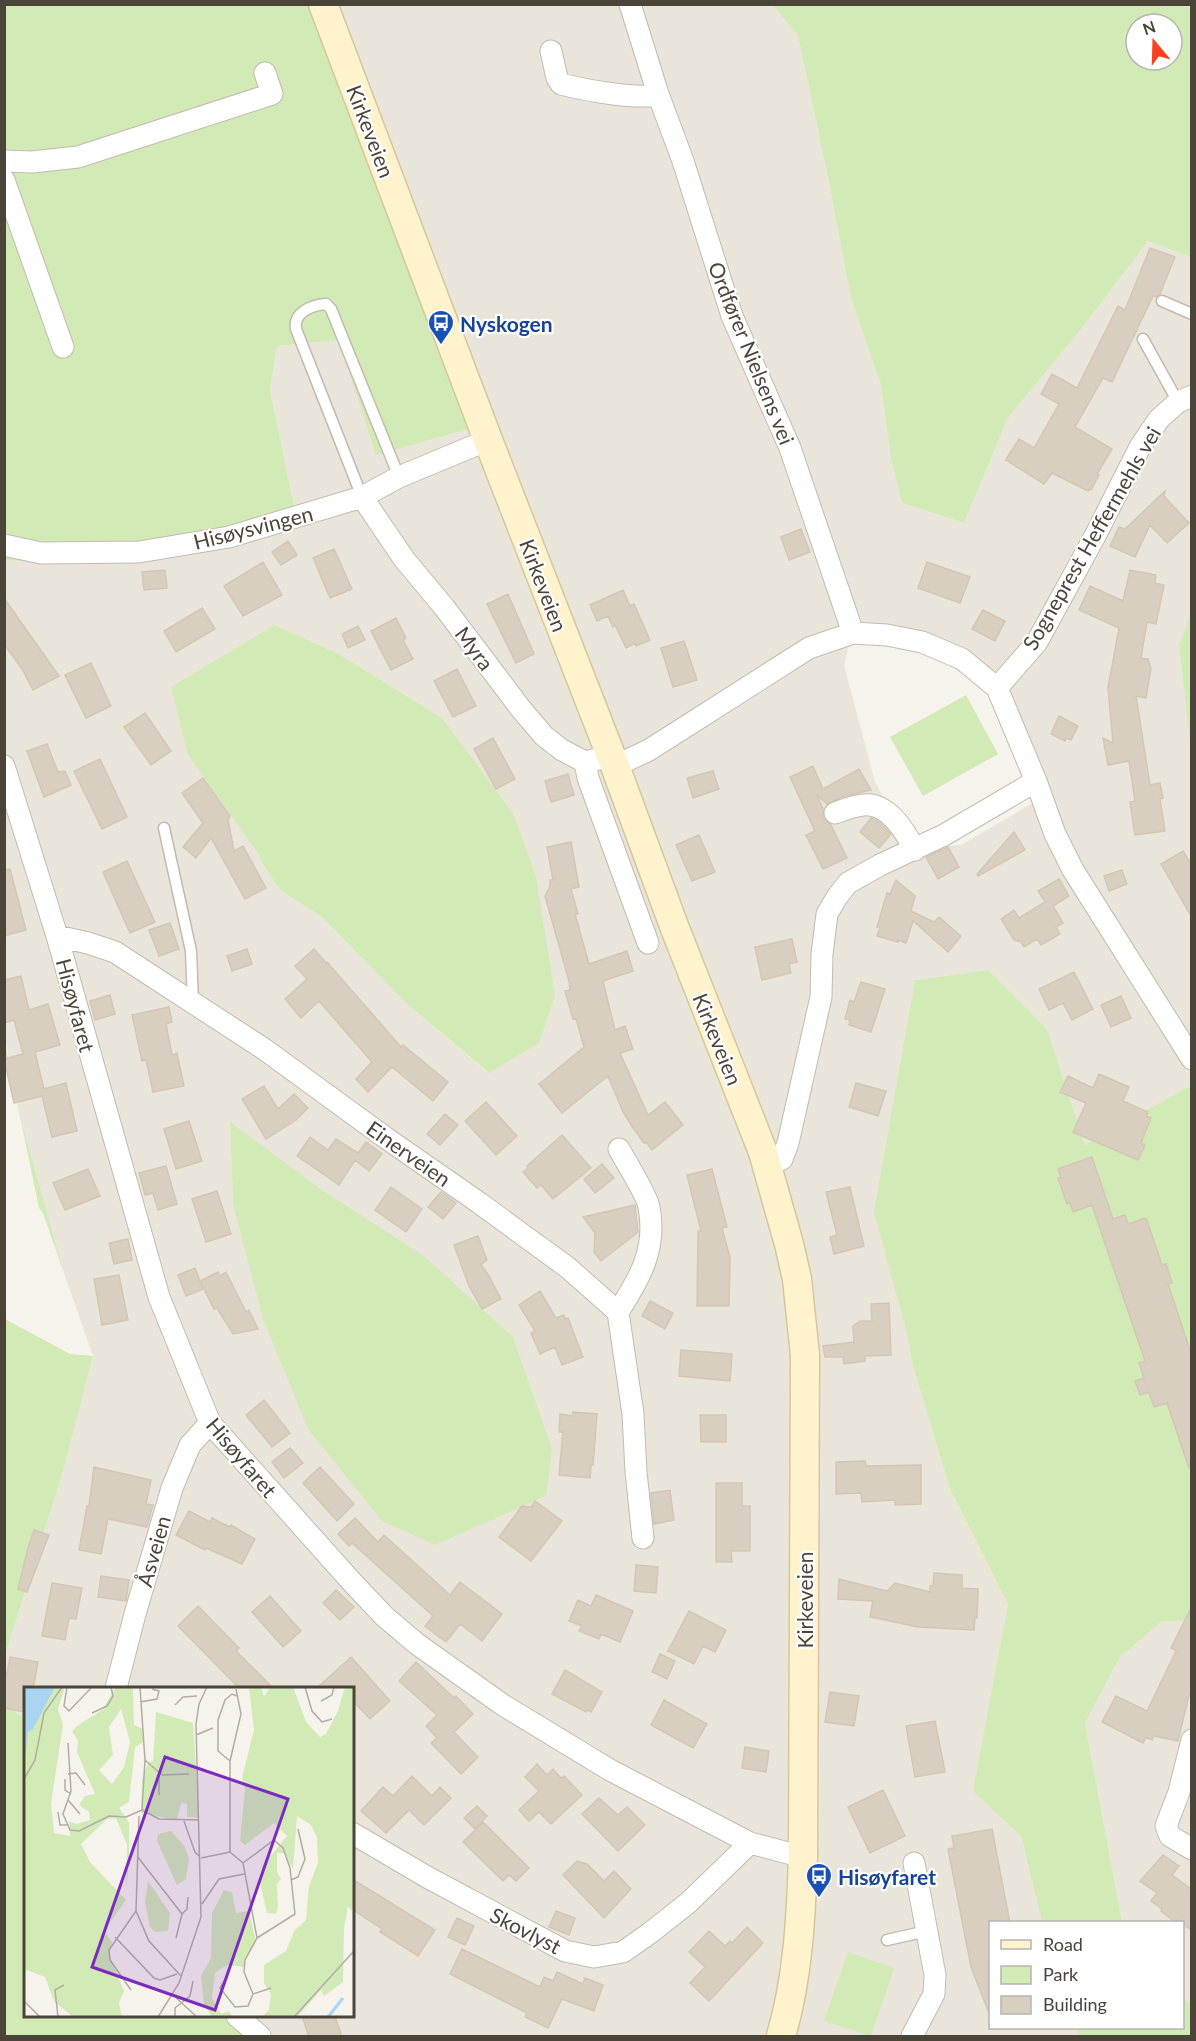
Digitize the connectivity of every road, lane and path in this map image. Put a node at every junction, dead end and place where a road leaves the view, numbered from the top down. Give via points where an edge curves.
1 (323, 4) edge
2 (630, 4) edge
3 (551, 51) dead end
4 (265, 73) dead end
5 (658, 94) junction
6 (4, 161) edge
7 (4, 180) edge
8 (1162, 301) dead end
9 (1191, 314) edge
10 (1143, 339) dead end
11 (63, 347) dead end
12 (1185, 399) edge
13 (488, 440) junction
14 (399, 477) junction
15 (362, 497) junction
16 (4, 545) edge
17 (853, 633) junction
18 (997, 688) junction
19 (604, 761) junction
20 (4, 766) edge
21 (1036, 781) junction
22 (834, 813) dead end
23 (164, 828) dead end
24 (915, 850) junction
25 (57, 936) junction
26 (648, 943) dead end
27 (193, 1003) junction
28 (1191, 1059) edge
29 (619, 1149) dead end
30 (767, 1165) junction
31 (618, 1312) junction
32 (210, 1423) junction
33 (643, 1538) dead end
34 (117, 1687) edge
35 (1191, 1740) edge
36 (354, 1834) edge
37 (750, 1842) junction
38 (1191, 1849) edge
39 (802, 1857) junction
40 (914, 1863) dead end
41 (927, 1931) junction
42 (887, 1940) dead end
43 (238, 2017) edge
44 (260, 2037) edge
45 (781, 2037) edge
46 (912, 2037) edge

1 - 13 main road, Kirkeveien
2 - 5 street, Ordfører Nielsens vei
3 - 5 street via 561,84 641,96
4 - 6 street via 272,94 78,157
5 - 17 street, Ordfører Nielsens vei via 732,316 790,448
7 - 11 street
8 - 9 lane
10 - 12 lane
12 - 18 street, Sogneprest Heffermehls vei via 1159,418 1140,447 1037,642
13 - 14 street, Hisøysvingen
13 - 19 main road, Kirkeveien
14 - 15 street, Hisøysvingen
14 - 15 lane via 331,309 326,304 319,305 298,314 294,321 296,329
15 - 16 street, Hisøysvingen via 229,537 139,552 40,553
15 - 19 street, Myra via 404,559 544,736 562,750
17 - 18 street via 922,642 962,659
17 - 19 street via 809,648 649,750
18 - 21 street
19 - 26 street via 588,778
19 - 30 main road, Kirkeveien via 674,926
20 - 25 street, Hisøyfaret
21 - 24 street
21 - 28 street via 1073,870
22 - 24 street via 863,804 882,809 896,820
23 - 27 lane via 191,951
24 - 30 street via 848,883 827,914 821,997 788,1143 782,1159
25 - 27 street, Einerveien via 115,952
25 - 32 street, Hisøyfaret via 159,1297
27 - 31 street, Einerveien via 478,1202 567,1267
29 - 31 street via 649,1206 651,1248 638,1282
30 - 39 main road, Kirkeveien via 797,1280 805,1355
31 - 33 street via 633,1414
32 - 34 street, Åsveien via 190,1446 172,1488
32 - 37 street, Hisøyfaret via 384,1616 417,1644 503,1705 610,1770
35 - 38 street via 1166,1826 1170,1836
36 - 37 street, Skovlyst via 565,1951 594,1957 623,1952 650,1933
37 - 39 street, Hisøyfaret
39 - 45 main road, Kirkeveien via 796,1963
40 - 41 street
41 - 42 lane
41 - 46 street via 935,1975 934,1994
43 - 44 street

